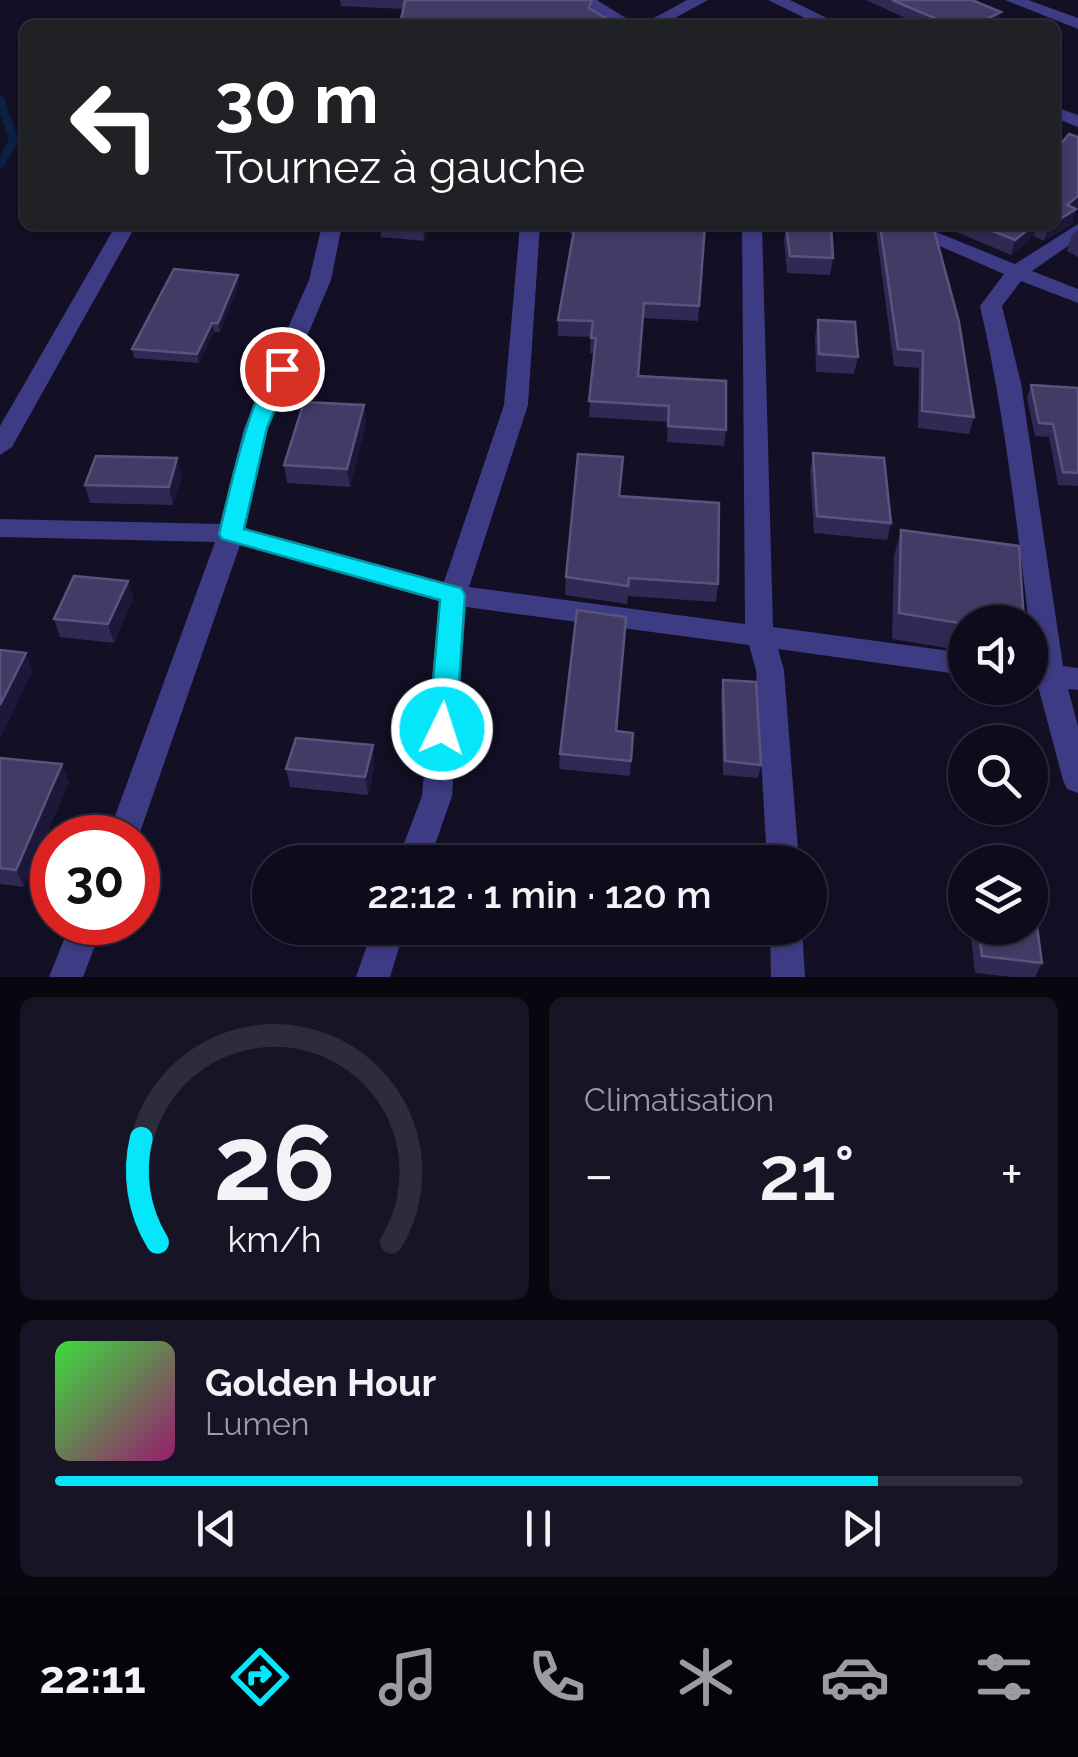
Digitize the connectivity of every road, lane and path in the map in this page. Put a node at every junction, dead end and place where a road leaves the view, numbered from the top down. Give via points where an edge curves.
1 (585, 0) edge
2 (700, 0) edge
3 (776, 0) edge
4 (1013, 0) edge
5 (621, 20) edge
6 (658, 20) edge
7 (821, 20) edge
8 (1078, 24) edge
9 (123, 230) edge
10 (331, 230) edge
11 (530, 230) edge
12 (752, 230) edge
13 (913, 230) edge
14 (1067, 230) edge
15 (1016, 272) junction
16 (1078, 296) edge
17 (0, 447) edge
18 (0, 528) edge
19 (231, 534) junction
20 (453, 595) junction
21 (759, 634) junction
22 (948, 662) edge
23 (1053, 677) edge
24 (1078, 780) edge
25 (130, 815) edge
26 (419, 845) edge
27 (783, 845) edge
28 (79, 945) edge
29 (384, 945) edge
30 (787, 945) edge
31 (66, 977) edge
32 (374, 977) edge
33 (788, 977) edge

1 - 5 street
2 - 6 street
3 - 7 street
4 - 8 street
9 - 17 street
10 - 19 street via 320,280 256,428
11 - 20 street via 516,406
12 - 21 street
13 - 15 street
14 - 15 street
15 - 16 street
15 - 23 street via 990,306 1009,383
18 - 19 street
19 - 20 street
19 - 25 street
20 - 21 street
20 - 26 street via 437,796
21 - 22 street
21 - 27 street via 770,670
23 - 24 street
28 - 31 street
29 - 32 street
30 - 33 street

